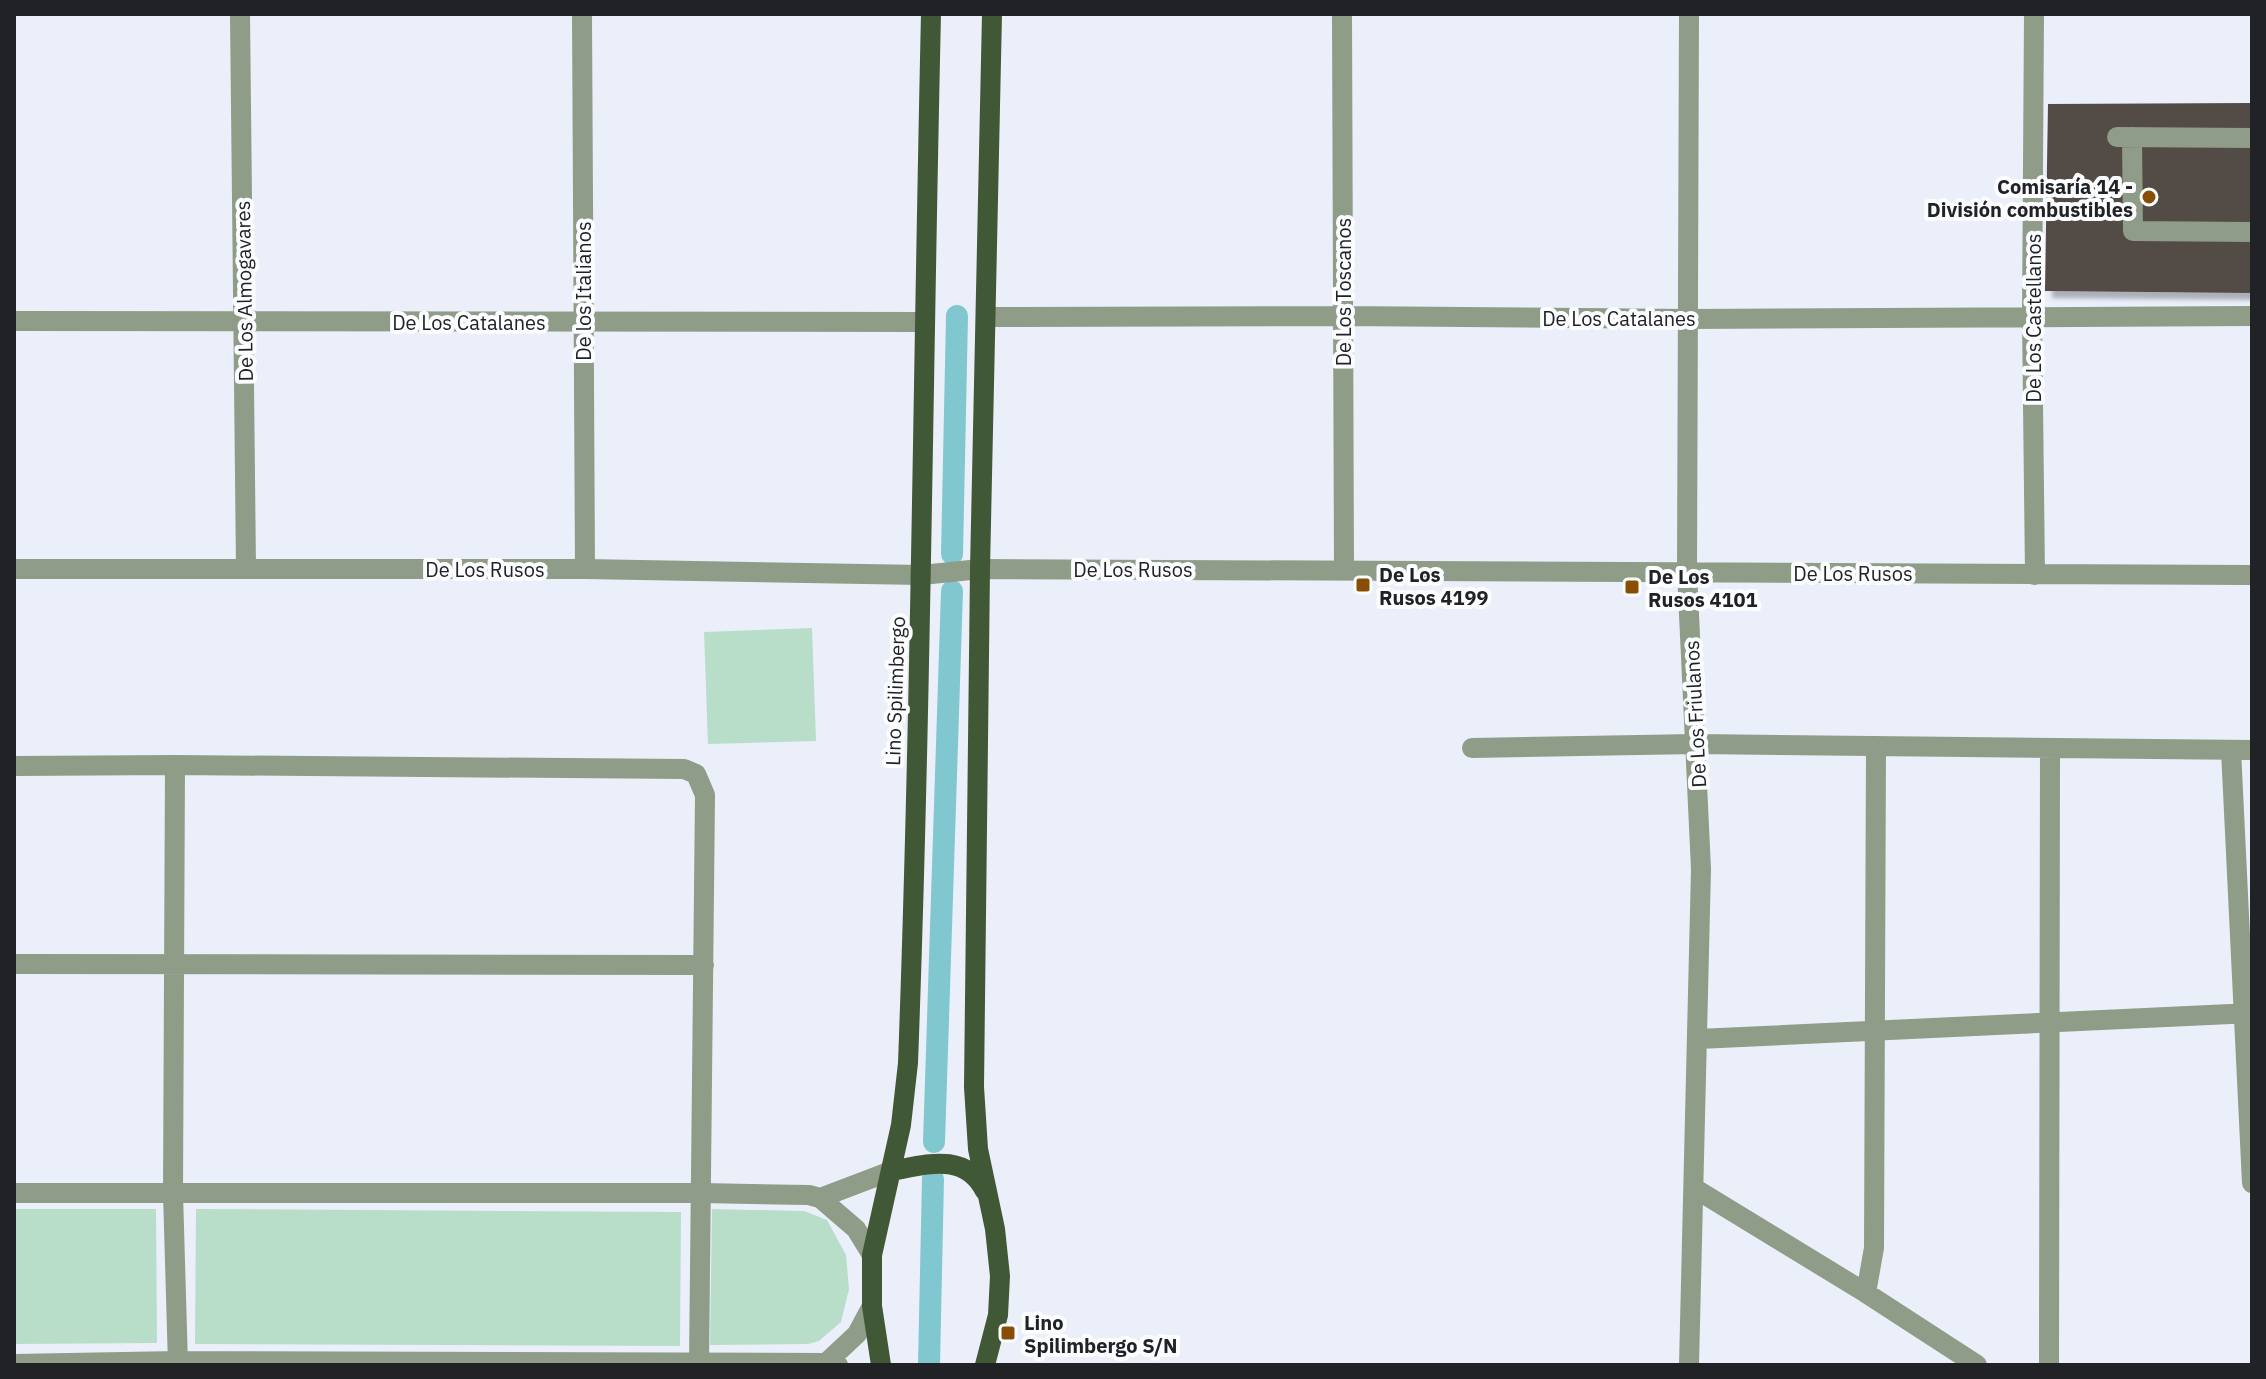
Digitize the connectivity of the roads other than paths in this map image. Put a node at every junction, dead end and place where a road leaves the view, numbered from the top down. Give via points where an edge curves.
1 (240, 14) edge
2 (582, 14) edge
3 (931, 14) edge
4 (992, 14) edge
5 (1342, 14) edge
6 (1689, 14) edge
7 (2034, 14) edge
8 (2252, 138) edge
9 (2252, 232) edge
10 (1343, 316) junction
11 (2252, 316) edge
12 (986, 317) junction
13 (2032, 318) junction
14 (1687, 319) junction
15 (14, 321) edge
16 (245, 322) junction
17 (583, 322) junction
18 (924, 322) junction
19 (14, 569) edge
20 (246, 569) junction
21 (585, 569) junction
22 (980, 569) junction
23 (1344, 570) junction
24 (1687, 572) junction
25 (922, 575) junction
26 (2035, 575) junction
27 (2252, 575) edge
28 (1696, 744) junction
29 (1876, 746) junction
30 (1472, 748) dead end
31 (2050, 750) junction
32 (2242, 750) edge
33 (175, 765) junction
34 (14, 766) edge
35 (14, 964) edge
36 (174, 965) junction
37 (704, 965) junction
38 (2247, 1013) edge
39 (2050, 1023) junction
40 (1875, 1030) junction
41 (1698, 1039) junction
42 (891, 1171) junction
43 (2252, 1183) edge
44 (1694, 1188) junction
45 (14, 1193) edge
46 (173, 1193) junction
47 (701, 1193) junction
48 (820, 1198) junction
49 (988, 1199) junction
50 (872, 1255) junction
51 (1866, 1293) junction
52 (872, 1306) junction
53 (178, 1363) edge
54 (361, 1363) edge
55 (14, 1364) edge
56 (699, 1364) edge
57 (832, 1364) edge
58 (881, 1365) edge
59 (985, 1365) edge
60 (1689, 1365) edge
61 (1977, 1365) edge
62 (2049, 1365) edge

1 - 16 street, De Los Almogavares
2 - 17 street, De los Italianos
3 - 18 main road, Lino Spilimbergo
4 - 12 main road
5 - 10 street, De Los Toscanos
6 - 14 street, De Los Friulanos
7 - 13 street, De Los Castellanos
8 - 9 street via 2124,137 2133,231
10 - 12 street, De Los Catalanes
10 - 14 street, De Los Catalanes
10 - 23 street, De Los Toscanos
11 - 13 street, De Los Catalanes
12 - 22 main road
13 - 14 street, De Los Catalanes
13 - 26 street, De Los Castellanos
14 - 24 street, De Los Friulanos
15 - 16 street, De Los Catalanes
16 - 17 street, De Los Catalanes
16 - 20 street, De Los Almogavares
17 - 18 street, De Los Catalanes
17 - 21 street, De los Italianos
18 - 25 main road, Lino Spilimbergo
19 - 20 street, De Los Rusos
20 - 21 street, De Los Rusos
21 - 25 street, De Los Rusos
22 - 23 street, De Los Rusos
22 - 25 street, De Los Rusos
22 - 49 main road via 974,1087
23 - 24 street, De Los Rusos
24 - 26 street, De Los Rusos
24 - 28 street, De Los Friulanos
25 - 42 main road, Lino Spilimbergo via 908,1076
26 - 27 street, De Los Rusos
28 - 29 street
28 - 30 street
28 - 41 street, De Los Friulanos via 1701,856
29 - 31 street
29 - 40 street
31 - 32 street
31 - 39 street
32 - 38 street
33 - 34 street
33 - 36 street
33 - 37 street via 684,769 696,774 705,795
35 - 36 street
36 - 37 street
36 - 46 street
37 - 47 street
38 - 39 street
38 - 43 street
39 - 40 street
39 - 62 street
40 - 41 street
40 - 51 street via 1874,1248
41 - 44 street, De Los Friulanos
42 - 48 street
42 - 49 main road via 929,1162 951,1164 974,1176
42 - 50 main road, Lino Spilimbergo
44 - 51 street
44 - 60 street, De Los Friulanos
45 - 46 street
46 - 47 street
46 - 53 street
47 - 48 street
47 - 56 street
48 - 50 street via 856,1229
49 - 59 main road via 1000,1296
50 - 52 main road, Lino Spilimbergo
51 - 61 street
52 - 57 street
52 - 58 main road, Lino Spilimbergo
53 - 54 street
53 - 55 street
54 - 56 street
56 - 57 street

